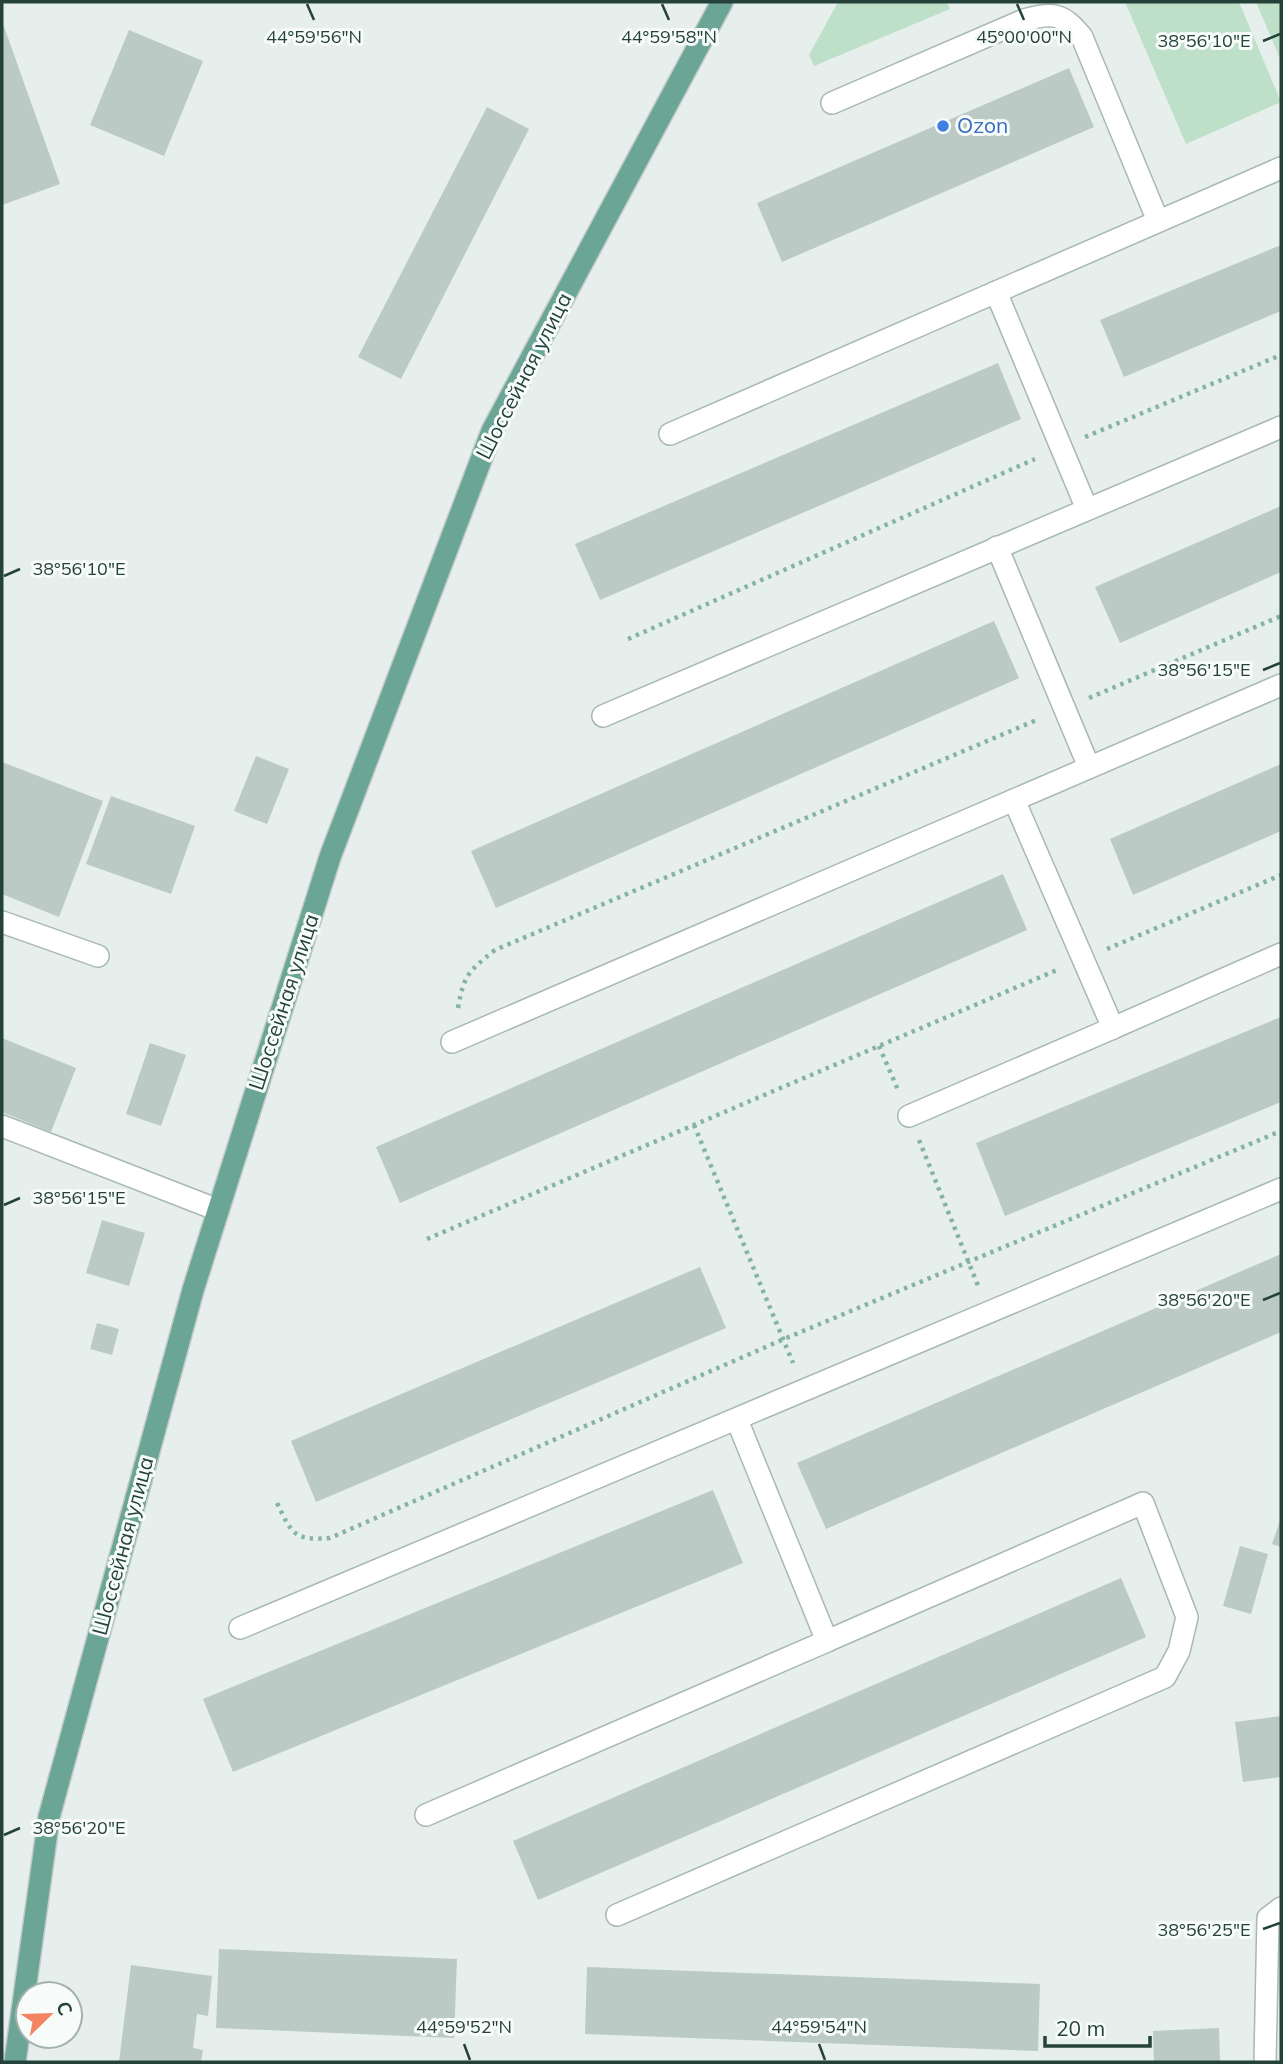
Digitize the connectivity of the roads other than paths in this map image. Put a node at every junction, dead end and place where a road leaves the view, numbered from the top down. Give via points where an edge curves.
1 (722, 2) edge
2 (1020, 11) edge
3 (832, 103) dead end
4 (1281, 168) edge
5 (1158, 221) junction
6 (996, 292) junction
7 (1281, 427) edge
8 (670, 434) dead end
9 (1087, 509) junction
10 (998, 547) junction
11 (1281, 685) edge
12 (603, 716) dead end
13 (1089, 768) junction
14 (1014, 800) junction
15 (2, 922) edge
16 (1281, 954) edge
17 (98, 956) dead end
18 (1113, 1028) junction
19 (452, 1042) road end
20 (909, 1116) road end
21 (2, 1126) edge
22 (1281, 1189) edge
23 (218, 1210) junction
24 (737, 1420) junction
25 (240, 1628) dead end
26 (827, 1641) junction
27 (426, 1815) dead end
28 (1281, 1908) edge
29 (617, 1915) dead end
30 (15, 2062) edge
31 (1265, 2062) edge

1 - 23 main road, Шоссейная улица via 492,430 330,857
2 - 3 street
2 - 5 street via 1067,19 1082,37
4 - 5 street
5 - 6 street
6 - 8 street
6 - 9 street
7 - 9 street
9 - 10 street
10 - 12 street
10 - 13 street
11 - 13 street
13 - 14 street
14 - 18 street
14 - 19 street
15 - 17 street
16 - 18 street
18 - 20 street
21 - 23 street
22 - 24 street
23 - 30 main road, Шоссейная улица via 49,1817
24 - 25 street
24 - 26 street
26 - 27 street
26 - 29 street via 1143,1503 1187,1617 1180,1651 1165,1677
28 - 31 street via 1268,1918

